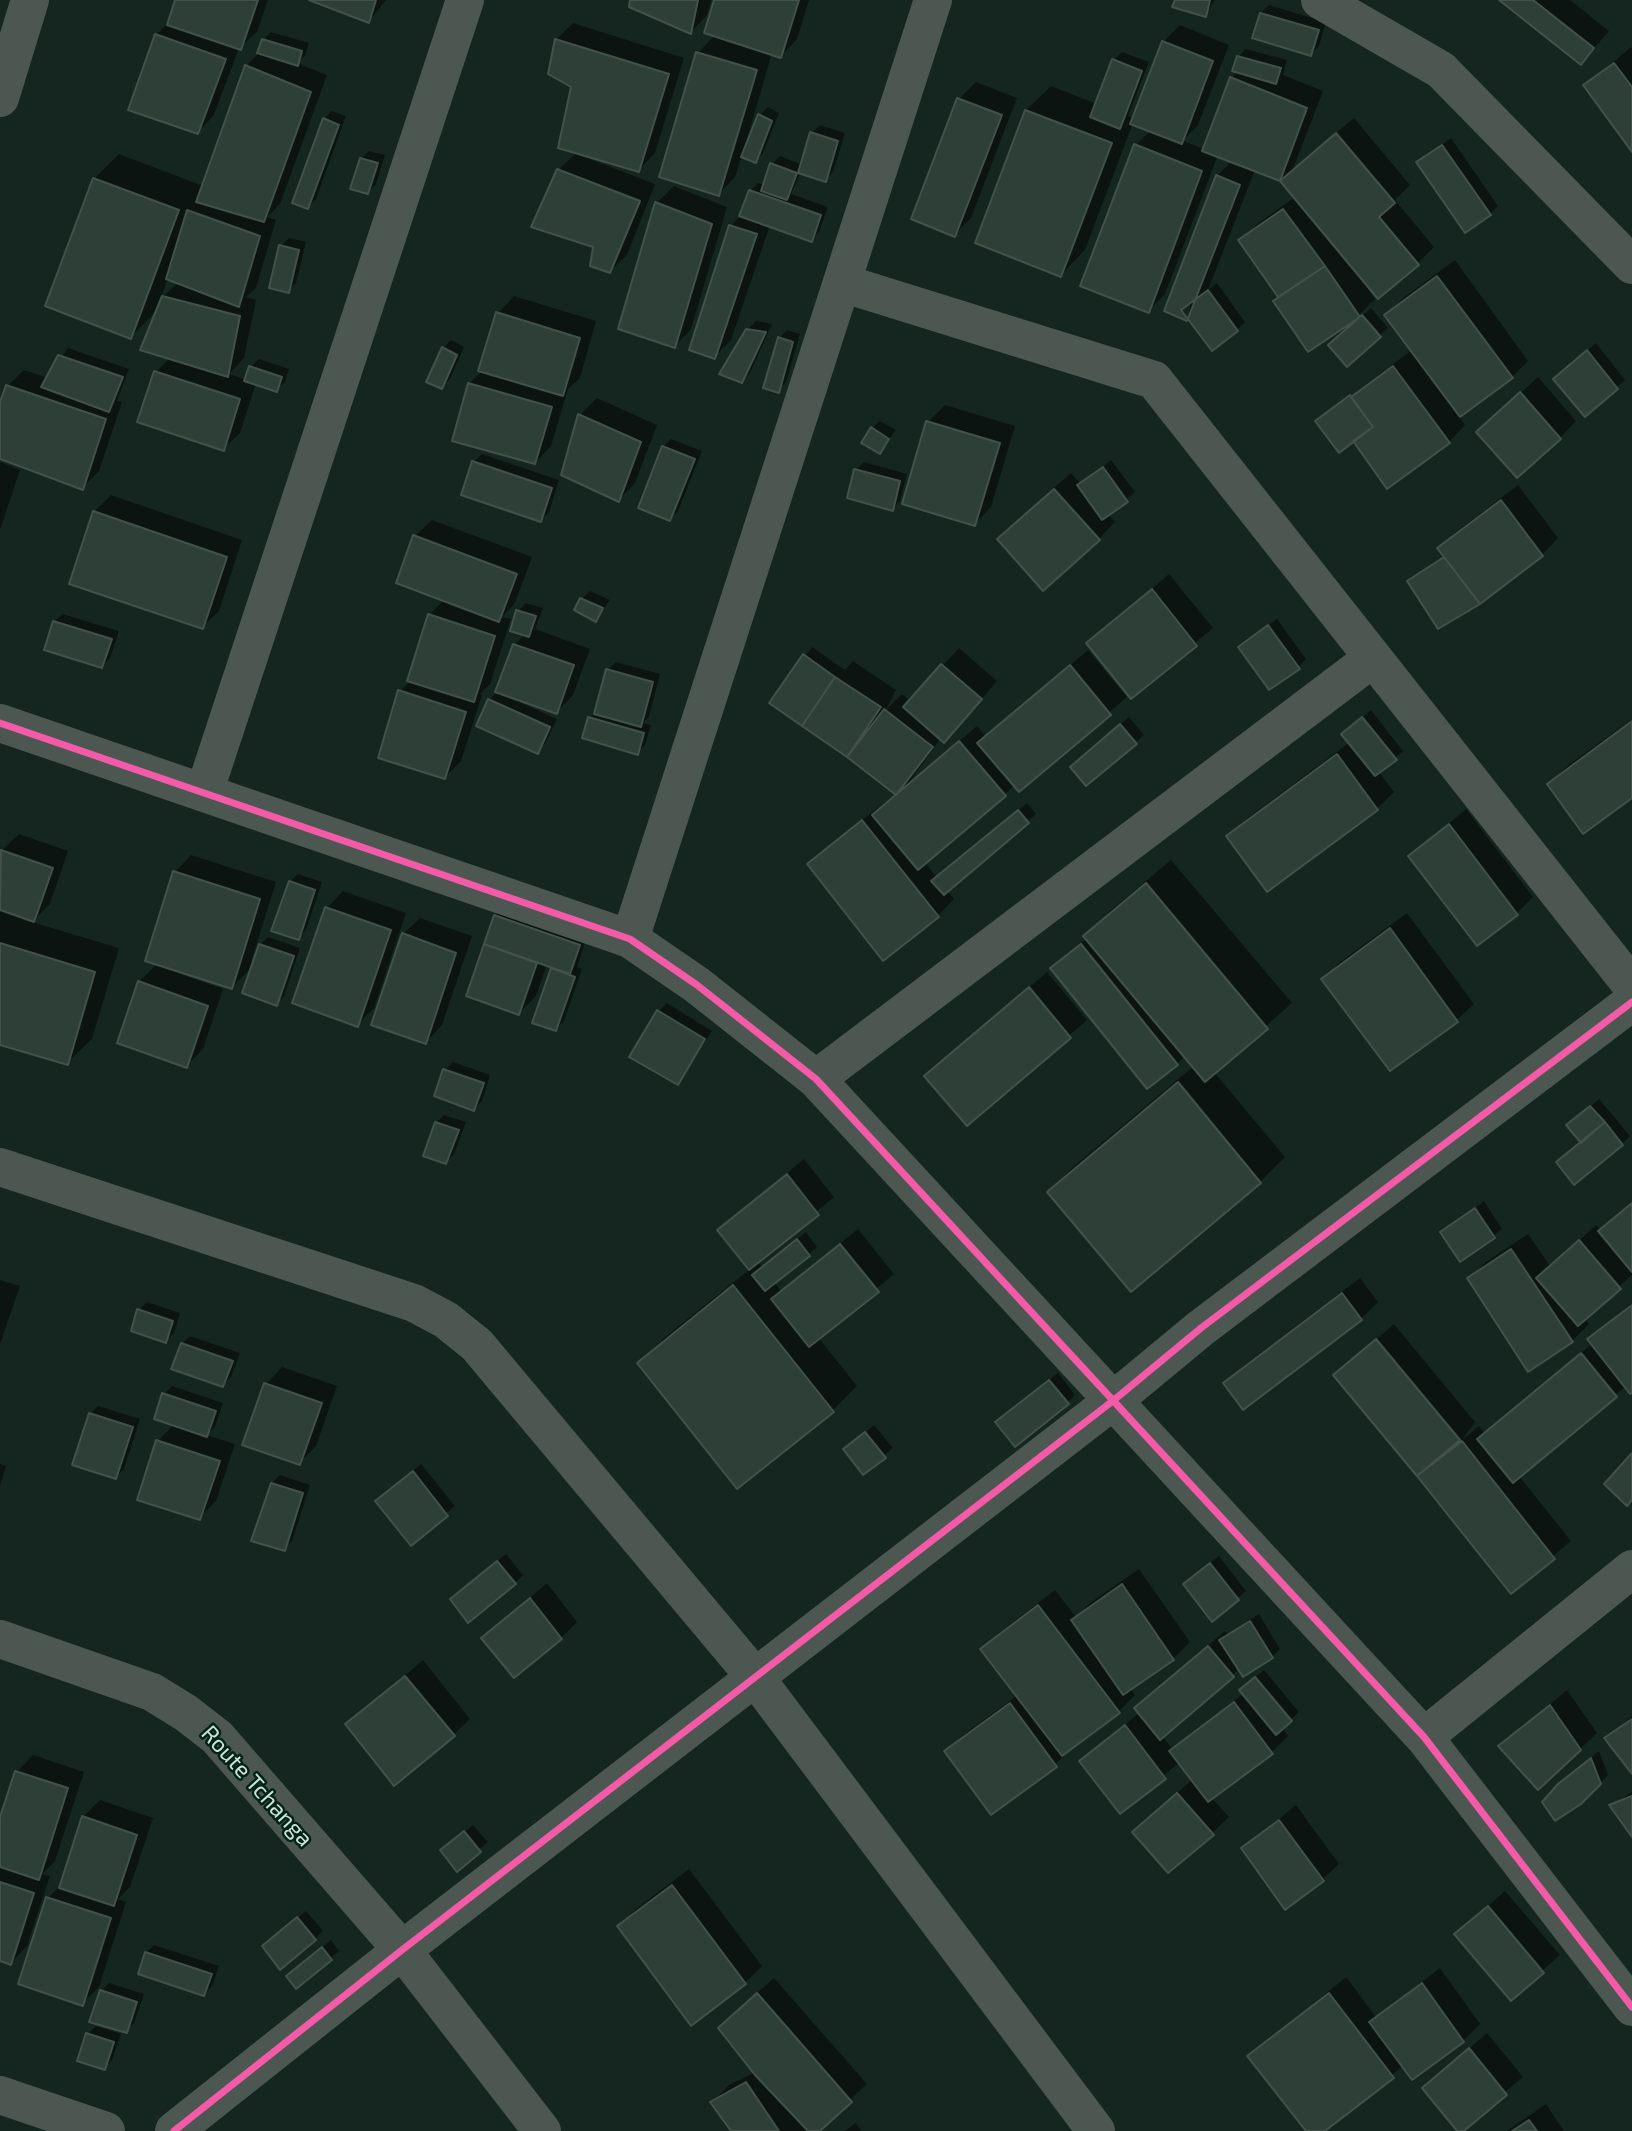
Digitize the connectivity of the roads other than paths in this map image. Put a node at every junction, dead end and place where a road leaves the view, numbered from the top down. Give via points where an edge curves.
1 (464, 0) edge
2 (933, 0) edge
3 (1320, 0) edge
4 (19, 3) edge
5 (0, 98) edge
6 (1632, 265) edge
7 (842, 283) junction
8 (1373, 658) junction
9 (0, 723) edge
10 (204, 793) junction
11 (629, 939) junction
12 (1632, 986) edge
13 (1632, 1002) edge
14 (816, 1079) junction
15 (0, 1167) edge
16 (1114, 1400) junction
17 (1632, 1569) edge
18 (0, 1639) edge
19 (755, 1677) junction
20 (1424, 1737) junction
21 (402, 1950) junction
22 (1632, 2007) edge
23 (0, 2095) edge
24 (106, 2131) edge
25 (174, 2131) edge
26 (542, 2131) edge
27 (1096, 2131) edge

1 - 10 street
2 - 7 street
3 - 6 street via 1441,71
4 - 5 street
7 - 8 street via 1154,380
7 - 11 street
8 - 12 street
8 - 14 street
9 - 10 street
10 - 11 street
11 - 14 street via 697,985
13 - 16 street via 1200,1328
14 - 16 street
15 - 19 street via 414,1303 446,1320 477,1345
16 - 19 street
16 - 20 street
17 - 20 street
18 - 21 street, Route Tchanga via 127,1682 186,1713 217,1737
19 - 21 street
19 - 27 street
20 - 22 street
21 - 25 street
21 - 26 street, Route Tchanga
23 - 24 street

